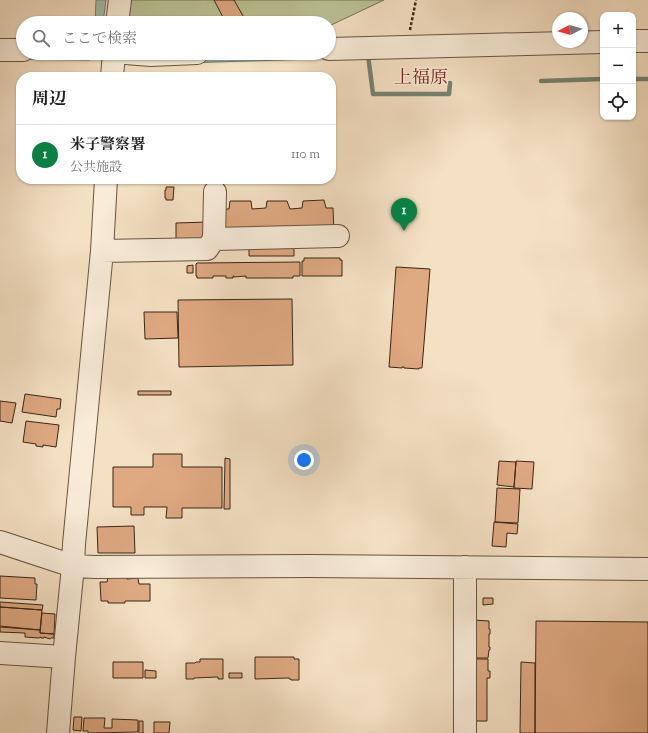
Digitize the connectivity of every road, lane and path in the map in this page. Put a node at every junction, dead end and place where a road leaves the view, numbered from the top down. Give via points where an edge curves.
1 (120, 0) edge
2 (416, 0) edge
3 (118, 16) edge
4 (648, 40) edge
5 (636, 41) edge
6 (600, 42) edge
7 (409, 46) junction
8 (336, 49) edge
9 (0, 50) edge
10 (16, 50) edge
11 (113, 60) edge
12 (112, 72) edge
13 (106, 184) edge
14 (214, 192) dead end
15 (338, 236) dead end
16 (214, 239) junction
17 (102, 251) junction
18 (0, 542) edge
19 (73, 566) junction
20 (465, 567) junction
21 (648, 569) edge
22 (0, 652) edge
23 (64, 656) junction
24 (58, 733) edge
25 (465, 733) edge

1 - 3 street
2 - 7 path
4 - 5 street
6 - 7 street
7 - 8 street
9 - 10 street
11 - 12 street
13 - 17 street
14 - 16 street
15 - 16 street
16 - 17 street via 207,249
17 - 19 street
18 - 19 street
19 - 20 street
19 - 23 street
20 - 21 street
20 - 25 street
22 - 23 street
23 - 24 street

